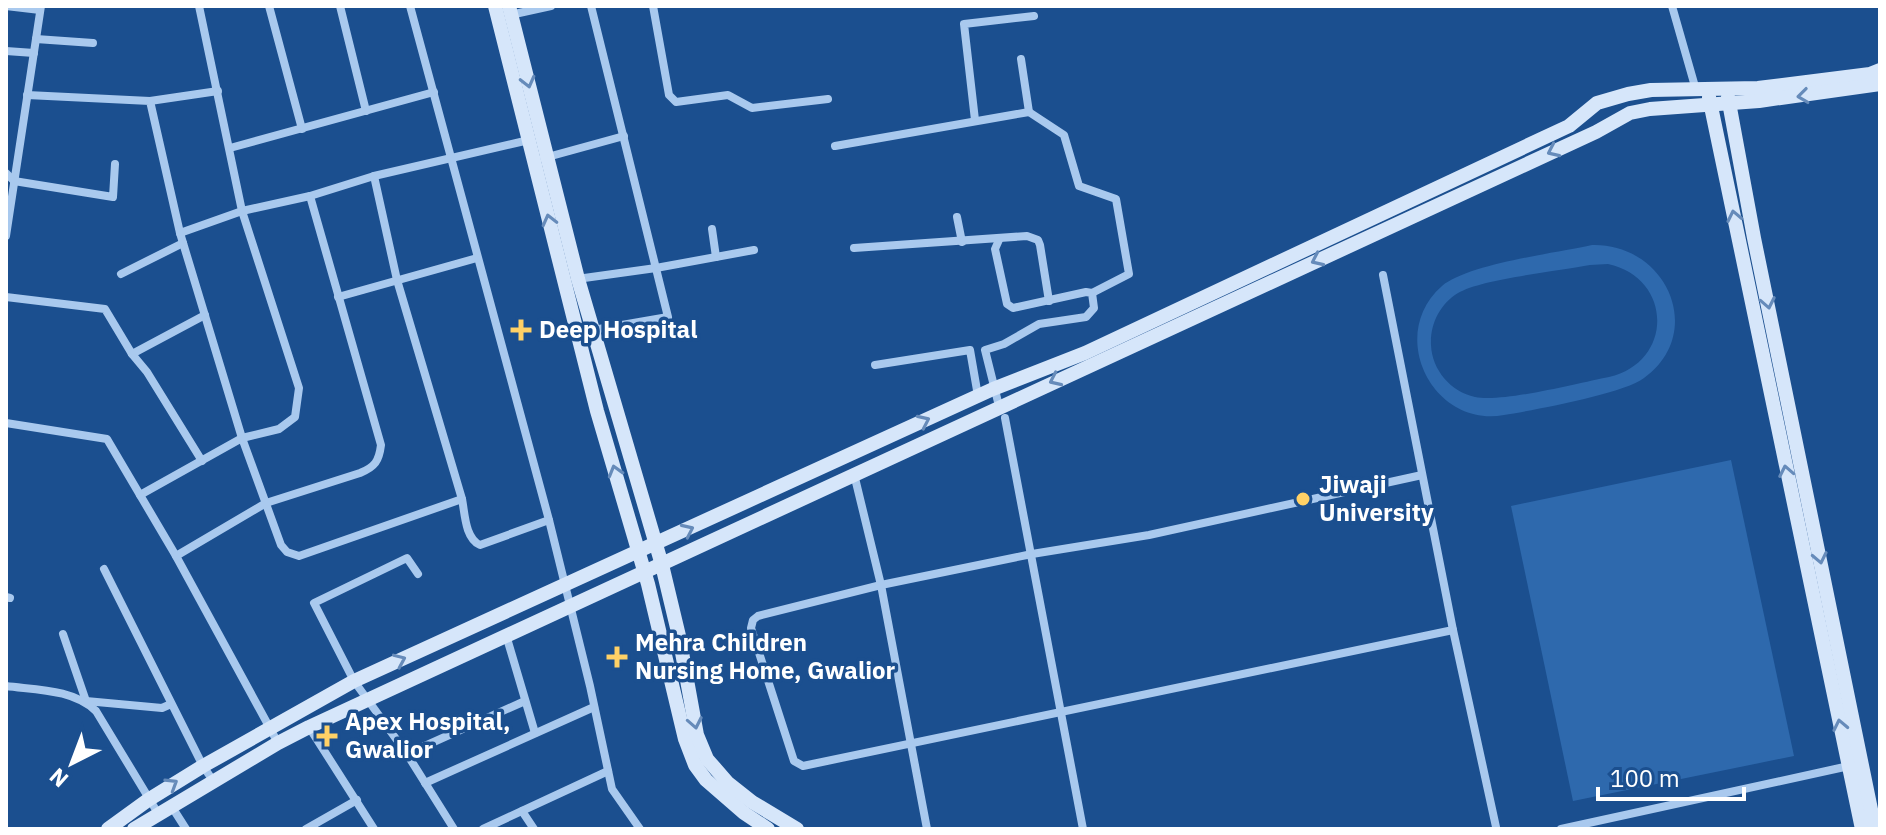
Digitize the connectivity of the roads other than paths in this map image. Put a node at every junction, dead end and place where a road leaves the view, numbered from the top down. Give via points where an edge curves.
1 (6, 6) edge
2 (199, 6) edge
3 (269, 6) edge
4 (340, 6) edge
5 (410, 6) edge
6 (551, 6) edge
7 (591, 6) edge
8 (653, 6) edge
9 (1672, 6) edge
10 (40, 8) edge
11 (503, 11) edge
12 (1034, 16) dead end
13 (36, 39) junction
14 (93, 43) dead end
15 (6, 51) edge
16 (34, 53) junction
17 (1021, 59) dead end
18 (1880, 70) edge
19 (1880, 84) edge
20 (218, 91) junction
21 (434, 92) junction
22 (1704, 94) junction
23 (27, 95) junction
24 (1728, 96) junction
25 (828, 99) dead end
26 (150, 101) junction
27 (366, 111) junction
28 (1029, 112) junction
29 (975, 120) junction
30 (302, 129) junction
31 (624, 136) junction
32 (529, 140) junction
33 (835, 146) dead end
34 (230, 148) junction
35 (451, 158) junction
36 (540, 158) junction
37 (115, 164) dead end
38 (6, 173) edge
39 (374, 176) junction
40 (14, 181) junction
41 (310, 196) junction
42 (242, 211) junction
43 (957, 217) dead end
44 (712, 229) dead end
45 (180, 233) junction
46 (6, 236) edge
47 (999, 240) junction
48 (962, 242) junction
49 (183, 243) junction
50 (854, 248) dead end
51 (754, 250) dead end
52 (716, 257) junction
53 (477, 258) junction
54 (656, 268) junction
55 (121, 274) dead end
56 (1383, 275) dead end
57 (397, 280) junction
58 (571, 280) junction
59 (1092, 293) junction
60 (6, 297) edge
61 (338, 297) junction
62 (1049, 301) junction
63 (205, 315) junction
64 (593, 330) junction
65 (970, 350) junction
66 (985, 350) junction
67 (132, 354) junction
68 (875, 365) dead end
69 (993, 389) junction
70 (978, 396) junction
71 (1002, 412) junction
72 (6, 423) edge
73 (622, 432) junction
74 (605, 436) junction
75 (242, 438) junction
76 (202, 461) junction
77 (854, 474) junction
78 (1422, 475) junction
79 (140, 495) junction
80 (462, 499) junction
81 (266, 503) junction
82 (549, 520) junction
83 (656, 545) junction
84 (638, 552) junction
85 (1032, 554) junction
86 (176, 556) junction
87 (662, 565) junction
88 (104, 569) dead end
89 (644, 573) junction
90 (418, 574) dead end
91 (881, 585) junction
92 (565, 586) junction
93 (570, 605) junction
94 (1453, 630) junction
95 (63, 634) dead end
96 (506, 635) junction
97 (354, 681) junction
98 (6, 686) edge
99 (367, 700) junction
100 (86, 701) junction
101 (525, 701) junction
102 (171, 704) junction
103 (594, 707) junction
104 (1059, 713) junction
105 (309, 727) junction
106 (270, 728) junction
107 (535, 733) junction
108 (278, 743) junction
109 (913, 744) junction
110 (407, 754) junction
111 (203, 766) junction
112 (1849, 766) junction
113 (608, 771) junction
114 (215, 783) junction
115 (425, 783) junction
116 (724, 788) junction
117 (148, 800) junction
118 (357, 800) junction
119 (165, 811) junction
120 (522, 811) junction
121 (1498, 828) edge
122 (108, 829) edge
123 (134, 829) edge
124 (186, 829) edge
125 (306, 829) edge
126 (374, 829) edge
127 (454, 829) edge
128 (483, 829) edge
129 (534, 829) edge
130 (640, 829) edge
131 (768, 829) edge
132 (797, 829) edge
133 (927, 829) edge
134 (1083, 829) edge
135 (1561, 829) edge
136 (1862, 829) edge
137 (1875, 829) edge

1 - 10 street
2 - 20 street
3 - 30 street
4 - 27 street
5 - 21 street
6 - 11 street
7 - 31 street
8 - 25 street via 669,95 676,102 728,95 752,108
9 - 22 street
10 - 13 street
11 - 32 main road
11 -> 36 main road
12 - 29 street via 964,24
13 - 14 street
13 - 16 street
15 - 16 street
16 - 23 street
17 - 28 street
18 - 24 main road
19 -> 24 main road
20 - 26 street
20 - 34 street
21 - 27 street
21 - 35 street
22 - 24 main road
22 - 69 main road via 1651,90 1597,103 1569,126 1085,353
22 -> 71 main road via 1630,113
112 -> 22 main road
23 - 26 street
23 - 40 street
24 -> 137 main road
26 - 45 street
27 - 30 street
28 - 29 street
28 - 59 street via 1064,135 1079,186 1116,199 1129,274
29 - 33 street
30 - 34 street
31 - 36 street
31 - 54 street
32 - 35 street
32 - 36 main road
34 - 42 street
35 - 39 street
35 - 53 street
36 - 58 main road
37 - 40 street via 113,197
38 - 40 street
39 - 41 street
39 - 57 street
40 - 46 street
41 - 42 street
41 - 61 street
42 - 45 street
42 - 75 street via 299,388 295,417 279,429
43 - 48 street
44 - 52 street
45 - 49 street
47 - 48 street
47 - 62 street via 1038,240
47 - 62 street via 995,249 1007,304 1013,308
48 - 50 street
49 - 55 street
49 - 63 street
51 - 52 street
52 - 54 street
53 - 57 street
53 - 82 street
54 - 58 street
54 - 64 street via 668,317
56 - 78 street
57 - 61 street
57 - 80 street
58 - 64 main road
58 - 74 main road
59 - 62 street
59 - 66 street via 1094,308 1086,317 1039,324
60 - 67 street via 105,309
61 - 81 street via 381,445 380,458 360,473
63 - 67 street
63 - 75 street
64 - 73 main road
65 - 66 street
65 - 68 street
65 - 70 street
66 - 69 street
67 - 76 street
69 - 70 main road
69 - 71 street
83 -> 70 main road
71 - 77 main road
71 - 85 street
72 - 79 street via 107,439
73 - 74 main road
73 - 83 main road
84 -> 74 main road
75 - 76 street
75 - 81 street
76 - 79 street
77 - 87 main road
77 - 91 street
78 - 85 street via 1149,535
78 - 94 street
79 - 86 street
80 - 81 street via 293,556 281,545
80 - 82 street via 470,536 480,545
81 - 86 street
82 - 92 street
83 - 84 main road
83 - 87 main road
84 - 89 main road
84 - 92 main road
85 - 91 street
85 - 104 street
86 - 106 street
87 - 89 main road
87 -> 116 main road via 697,735
88 - 102 street
89 - 93 main road
89 - 116 main road via 685,739 695,765
90 - 97 street via 407,558 314,603
91 - 109 street
91 - 109 street via 758,616 751,628 799,765
92 - 93 street
97 -> 92 main road
93 - 96 main road
93 - 103 street
94 - 104 street
94 - 121 street
95 - 100 street
96 - 99 main road
96 - 101 street
97 - 99 street
97 - 106 main road
98 - 100 street
99 - 105 main road
99 - 110 street
100 - 102 street via 162,708
100 - 117 street
101 - 107 street
101 - 110 street
102 - 111 street
103 - 107 street
103 - 113 street
104 - 109 street
104 - 134 street
105 - 108 main road
105 - 118 street
106 - 108 street
106 - 111 main road
107 - 115 street
108 - 114 main road
109 - 133 street
110 - 115 street
111 - 114 street
117 -> 111 main road
112 - 135 street
112 - 136 main road
113 - 120 street
113 - 130 street via 612,789
114 - 119 main road
115 - 127 street
116 - 131 main road
116 - 132 main road
117 - 119 street
117 - 122 main road
118 - 125 street
118 - 126 street
119 - 123 main road
119 - 124 street
120 - 128 street
120 - 129 street

